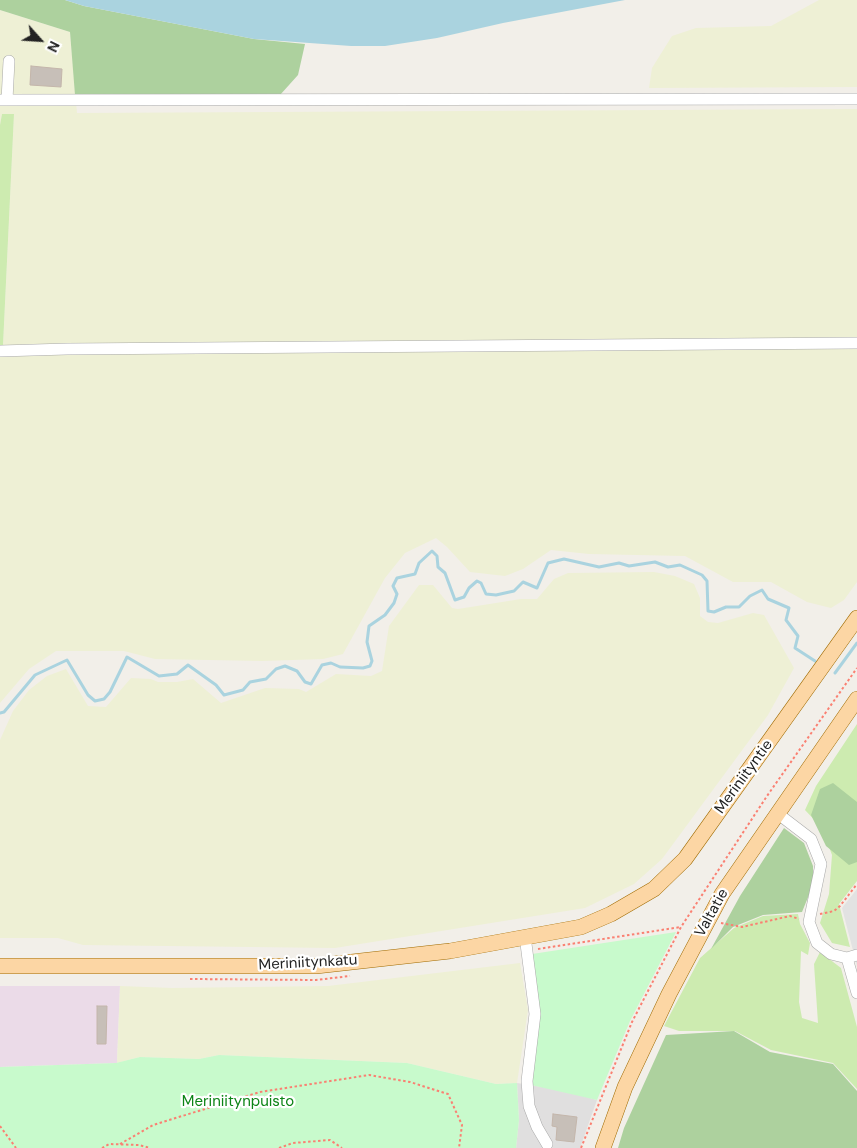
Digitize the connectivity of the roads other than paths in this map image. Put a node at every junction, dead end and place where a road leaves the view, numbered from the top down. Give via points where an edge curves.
1 (9, 61) dead end
2 (857, 98) edge
3 (4, 100) edge
4 (857, 343) edge
5 (0, 351) edge
6 (857, 618) edge
7 (857, 699) edge
8 (777, 813) junction
9 (611, 914) joint
10 (524, 936) junction
11 (852, 957) edge
12 (0, 966) edge
13 (857, 993) edge
14 (547, 1144) dead end
15 (603, 1148) edge

1 - 3 street
2 - 3 street
4 - 5 street
6 - 9 main road, Meriniityntie via 685,859 654,889
7 - 8 main road, Valtatie
8 - 11 street via 810,839 821,864 809,922 817,943 831,954
8 - 15 main road, Valtatie via 722,894 668,994 625,1087
9 - 10 main road, Meriniitynkatu via 581,927
10 - 12 main road, Meriniitynkatu via 450,951 316,966
10 - 14 street via 535,1014 527,1081 529,1106
11 - 13 street

